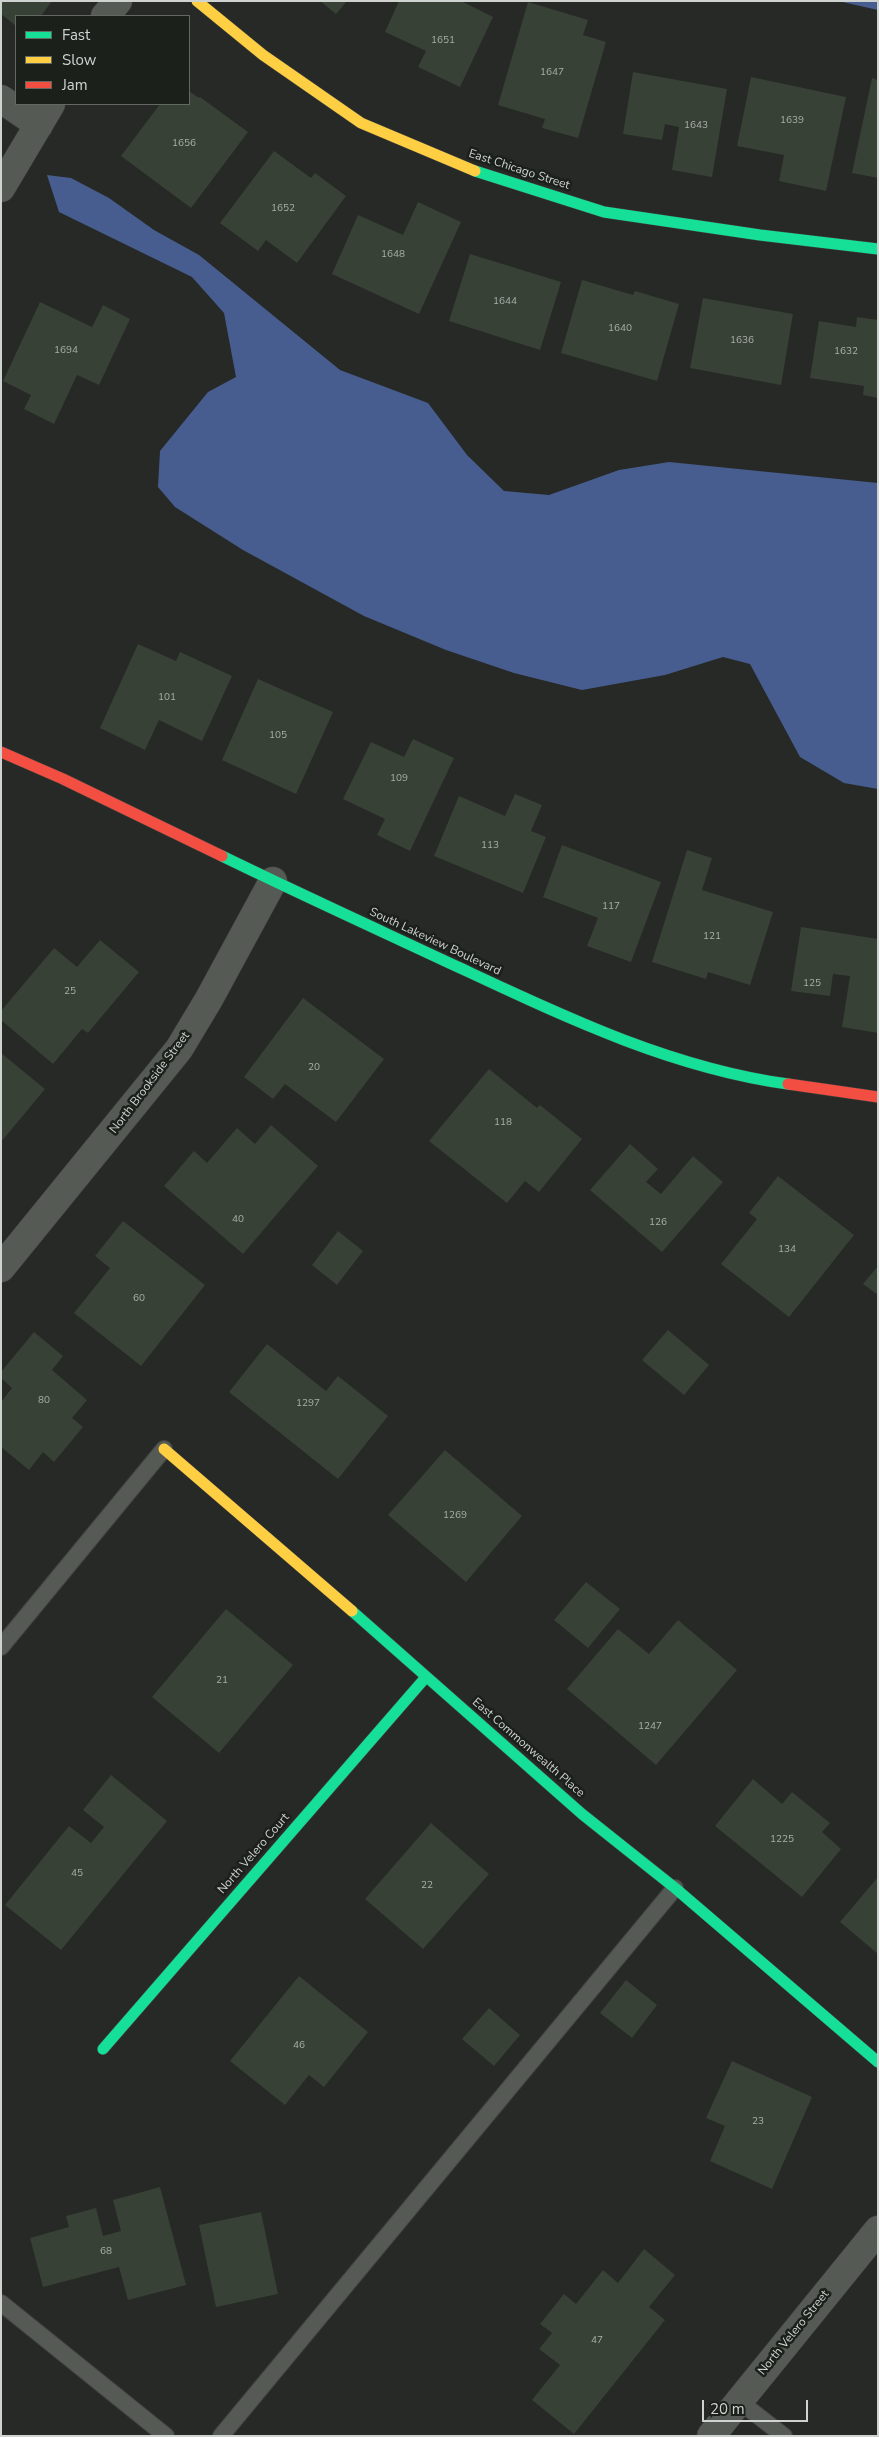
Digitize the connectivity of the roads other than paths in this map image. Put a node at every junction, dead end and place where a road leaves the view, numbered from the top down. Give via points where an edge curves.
1 (118, 1) edge
2 (197, 1) edge
3 (106, 15) edge
4 (1, 99) edge
5 (15, 104) edge
6 (19, 105) edge
7 (45, 114) edge
8 (1, 188) edge
9 (878, 249) edge
10 (1, 752) edge
11 (273, 881) junction
12 (878, 1097) edge
13 (1, 1268) edge
14 (164, 1449) joint
15 (1, 1647) edge
16 (426, 1677) junction
17 (675, 1888) junction
18 (103, 2049) dead end
19 (878, 2062) edge
20 (878, 2230) edge
21 (1, 2304) edge
22 (740, 2400) junction
23 (166, 2436) edge
24 (221, 2436) edge
25 (711, 2436) edge
26 (784, 2436) edge

1 - 3 street
2 - 9 street, East Chicago Street via 263,55 361,123 474,171 604,212
4 - 5 street
6 - 7 street
7 - 8 street
10 - 11 street, South Lakeview Boulevard via 64,779
11 - 12 street, South Lakeview Boulevard via 522,997 654,1052 751,1079
11 - 13 street, North Brookside Street via 179,1049
14 - 15 lane
14 - 16 street, East Commonwealth Place
16 - 17 street, East Commonwealth Place via 582,1814
16 - 18 street, North Velero Court
17 - 19 street, East Commonwealth Place
17 - 24 lane
20 - 22 street, North Velero Street
21 - 23 lane
22 - 25 street, North Velero Street
22 - 26 lane

